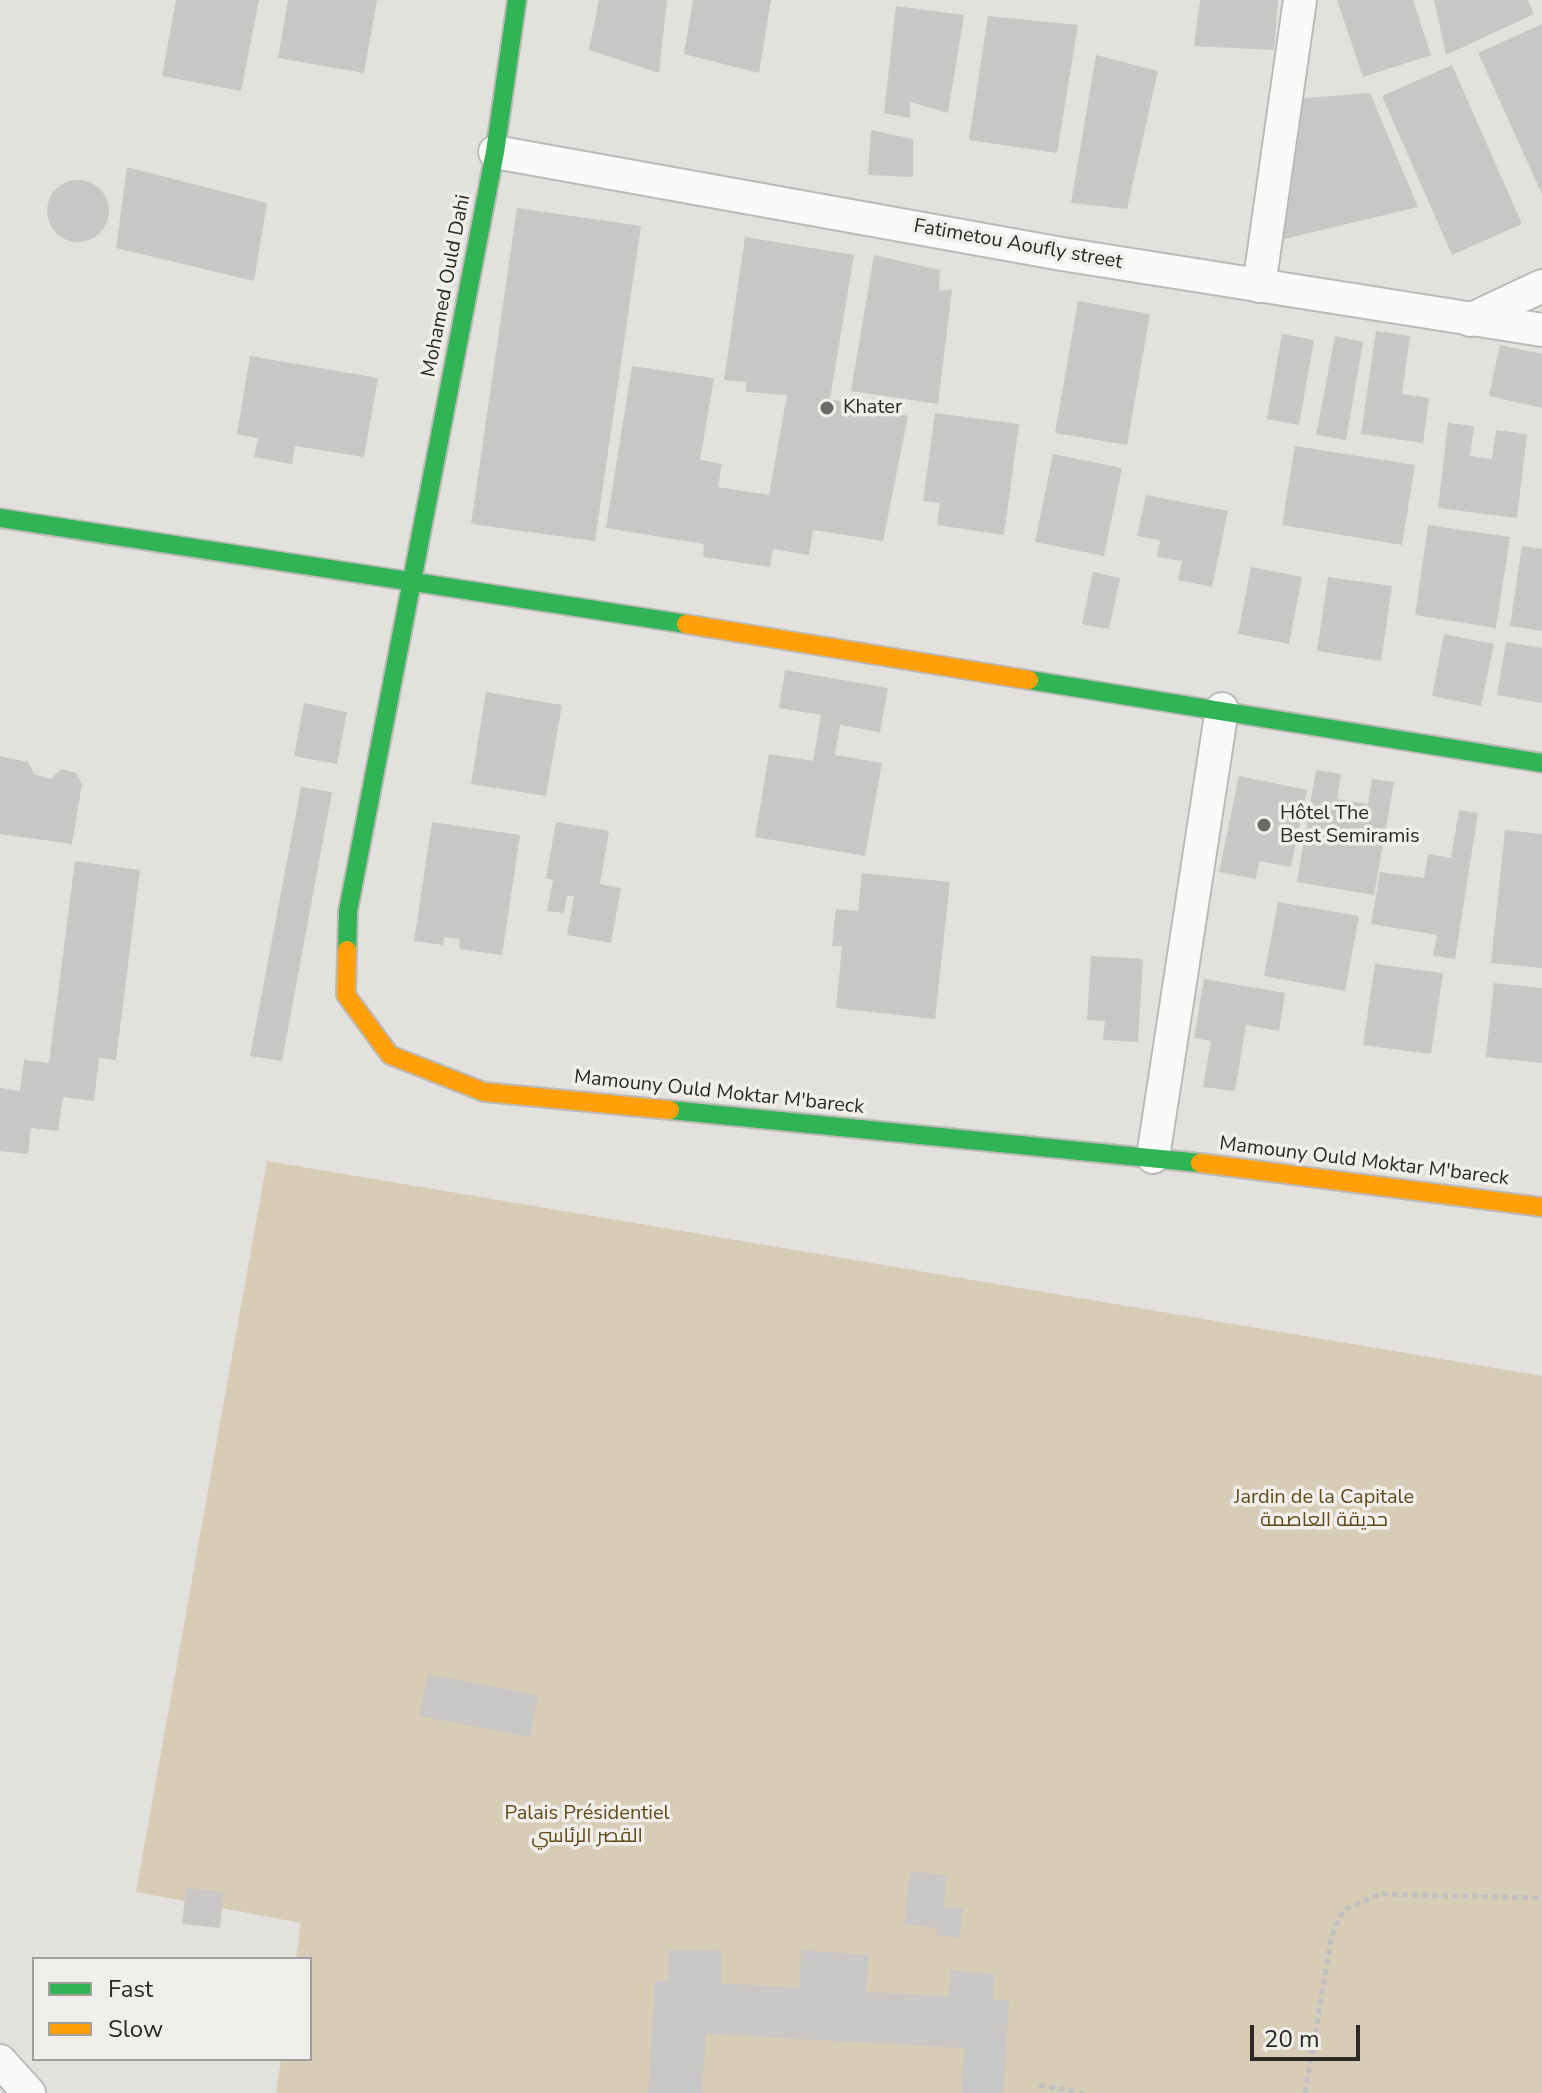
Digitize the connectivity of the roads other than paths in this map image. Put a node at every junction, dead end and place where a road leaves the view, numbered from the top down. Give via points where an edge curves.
1 (517, 0) edge
2 (1300, 0) edge
3 (495, 152) junction
4 (1259, 286) junction
5 (1542, 286) edge
6 (1470, 320) junction
7 (1542, 330) edge
8 (0, 518) edge
9 (414, 580) junction
10 (1222, 709) junction
11 (1542, 763) edge
12 (1153, 1157) junction
13 (1542, 1207) edge
14 (0, 2061) edge
15 (29, 2093) edge

1 - 3 street, Mohamed Ould Dahi
2 - 4 street
3 - 4 street, Fatimetou Aoufly street
3 - 9 street, Mohamed Ould Dahi
4 - 6 street, Fatimetou Aoufly street
5 - 6 street
6 - 7 street, Fatimetou Aoufly street
8 - 9 street
9 - 10 street
9 - 12 street, Mamouny Ould Moktar M'bareck via 348,911 346,995 390,1055 484,1092
10 - 11 street
10 - 12 street
12 - 13 street, Mamouny Ould Moktar M'bareck
14 - 15 street

